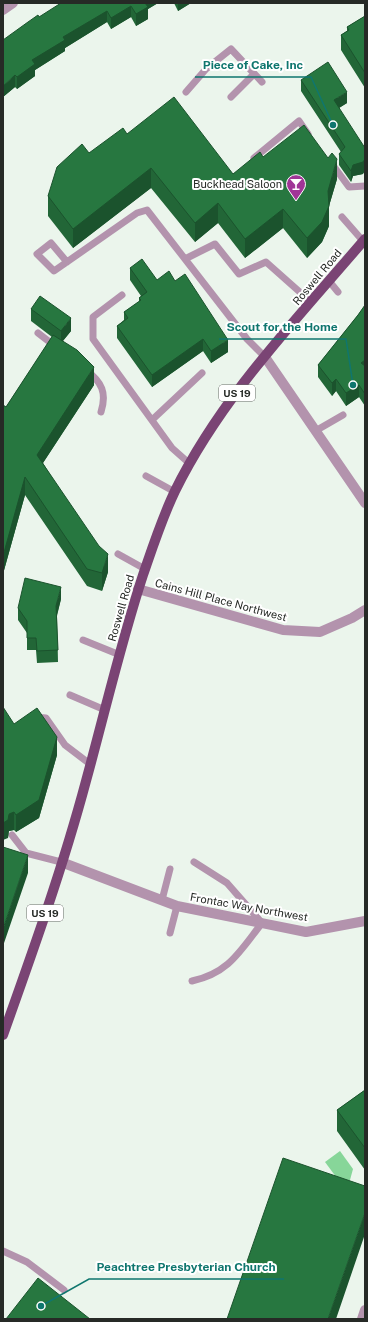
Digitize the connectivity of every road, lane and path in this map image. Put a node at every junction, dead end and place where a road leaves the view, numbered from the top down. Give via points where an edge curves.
1 (13, 3) edge
2 (3, 10) edge
3 (254, 74) junction
4 (262, 82) dead end
5 (186, 92) dead end
6 (231, 97) dead end
7 (313, 139) edge
8 (326, 157) edge
9 (248, 163) edge
10 (365, 186) edge
11 (342, 217) dead end
12 (364, 240) edge
13 (185, 259) junction
14 (67, 262) dead end
15 (329, 281) junction
16 (338, 292) dead end
17 (122, 295) dead end
18 (311, 302) junction
19 (38, 333) dead end
20 (61, 351) edge
21 (265, 357) junction
22 (79, 364) edge
23 (202, 372) dead end
24 (102, 412) dead end
25 (343, 415) dead end
26 (152, 420) junction
27 (316, 430) junction
28 (190, 464) junction
29 (146, 476) dead end
30 (175, 492) junction
31 (365, 503) edge
32 (118, 554) dead end
33 (145, 569) junction
34 (138, 589) junction
35 (365, 610) edge
36 (82, 640) dead end
37 (120, 655) junction
38 (70, 695) dead end
39 (105, 710) junction
40 (31, 717) edge
41 (90, 764) junction
42 (12, 835) dead end
43 (61, 862) junction
44 (194, 862) dead end
45 (170, 869) dead end
46 (162, 900) junction
47 (177, 906) junction
48 (365, 921) edge
49 (262, 923) junction
50 (170, 933) dead end
51 (192, 980) dead end
52 (3, 1035) edge
53 (3, 1251) edge
54 (64, 1290) dead end
55 (365, 1310) edge
56 (362, 1319) edge

1 - 2 street
3 - 4 lane
3 - 5 lane via 231,49 206,69
3 - 6 lane
7 - 9 lane via 299,121
8 - 10 lane via 349,187
11 - 12 lane
12 - 15 main road, Roswell Road / US 19
13 - 14 lane via 147,210 137,213
13 - 18 lane via 215,244 239,274 266,262
13 - 21 lane
15 - 16 lane
15 - 18 main road, Roswell Road / US 19
17 - 26 lane via 93,317 92,339
18 - 21 main road, Roswell Road / US 19
19 - 20 lane
21 - 27 street
21 - 28 main road, Roswell Road / US 19 via 224,410
22 - 24 lane via 101,383 105,393
23 - 26 lane
25 - 27 lane
26 - 28 lane via 172,448
27 - 31 street
28 - 30 main road, Roswell Road / US 19
29 - 30 lane
30 - 33 main road, Roswell Road / US 19
32 - 33 lane
33 - 34 main road, Roswell Road / US 19
34 - 35 street, Cains Hill Place Northwest via 282,630 320,632
34 - 37 main road, Roswell Road / US 19
36 - 37 lane
37 - 39 main road, Roswell Road / US 19
38 - 39 lane
39 - 41 main road, Roswell Road / US 19
40 - 41 lane via 46,718 65,744
41 - 43 main road, Roswell Road / US 19
42 - 43 lane via 26,854
43 - 46 street, Frontac Way Northwest
43 - 52 main road, Roswell Road / US 19 via 41,928
44 - 49 lane via 227,883
45 - 46 lane
46 - 47 street, Frontac Way Northwest
47 - 49 street, Frontac Way Northwest
47 - 50 lane
48 - 49 street, Frontac Way Northwest via 306,932
49 - 51 lane via 231,963 209,977
53 - 54 lane via 27,1262
55 - 56 street

